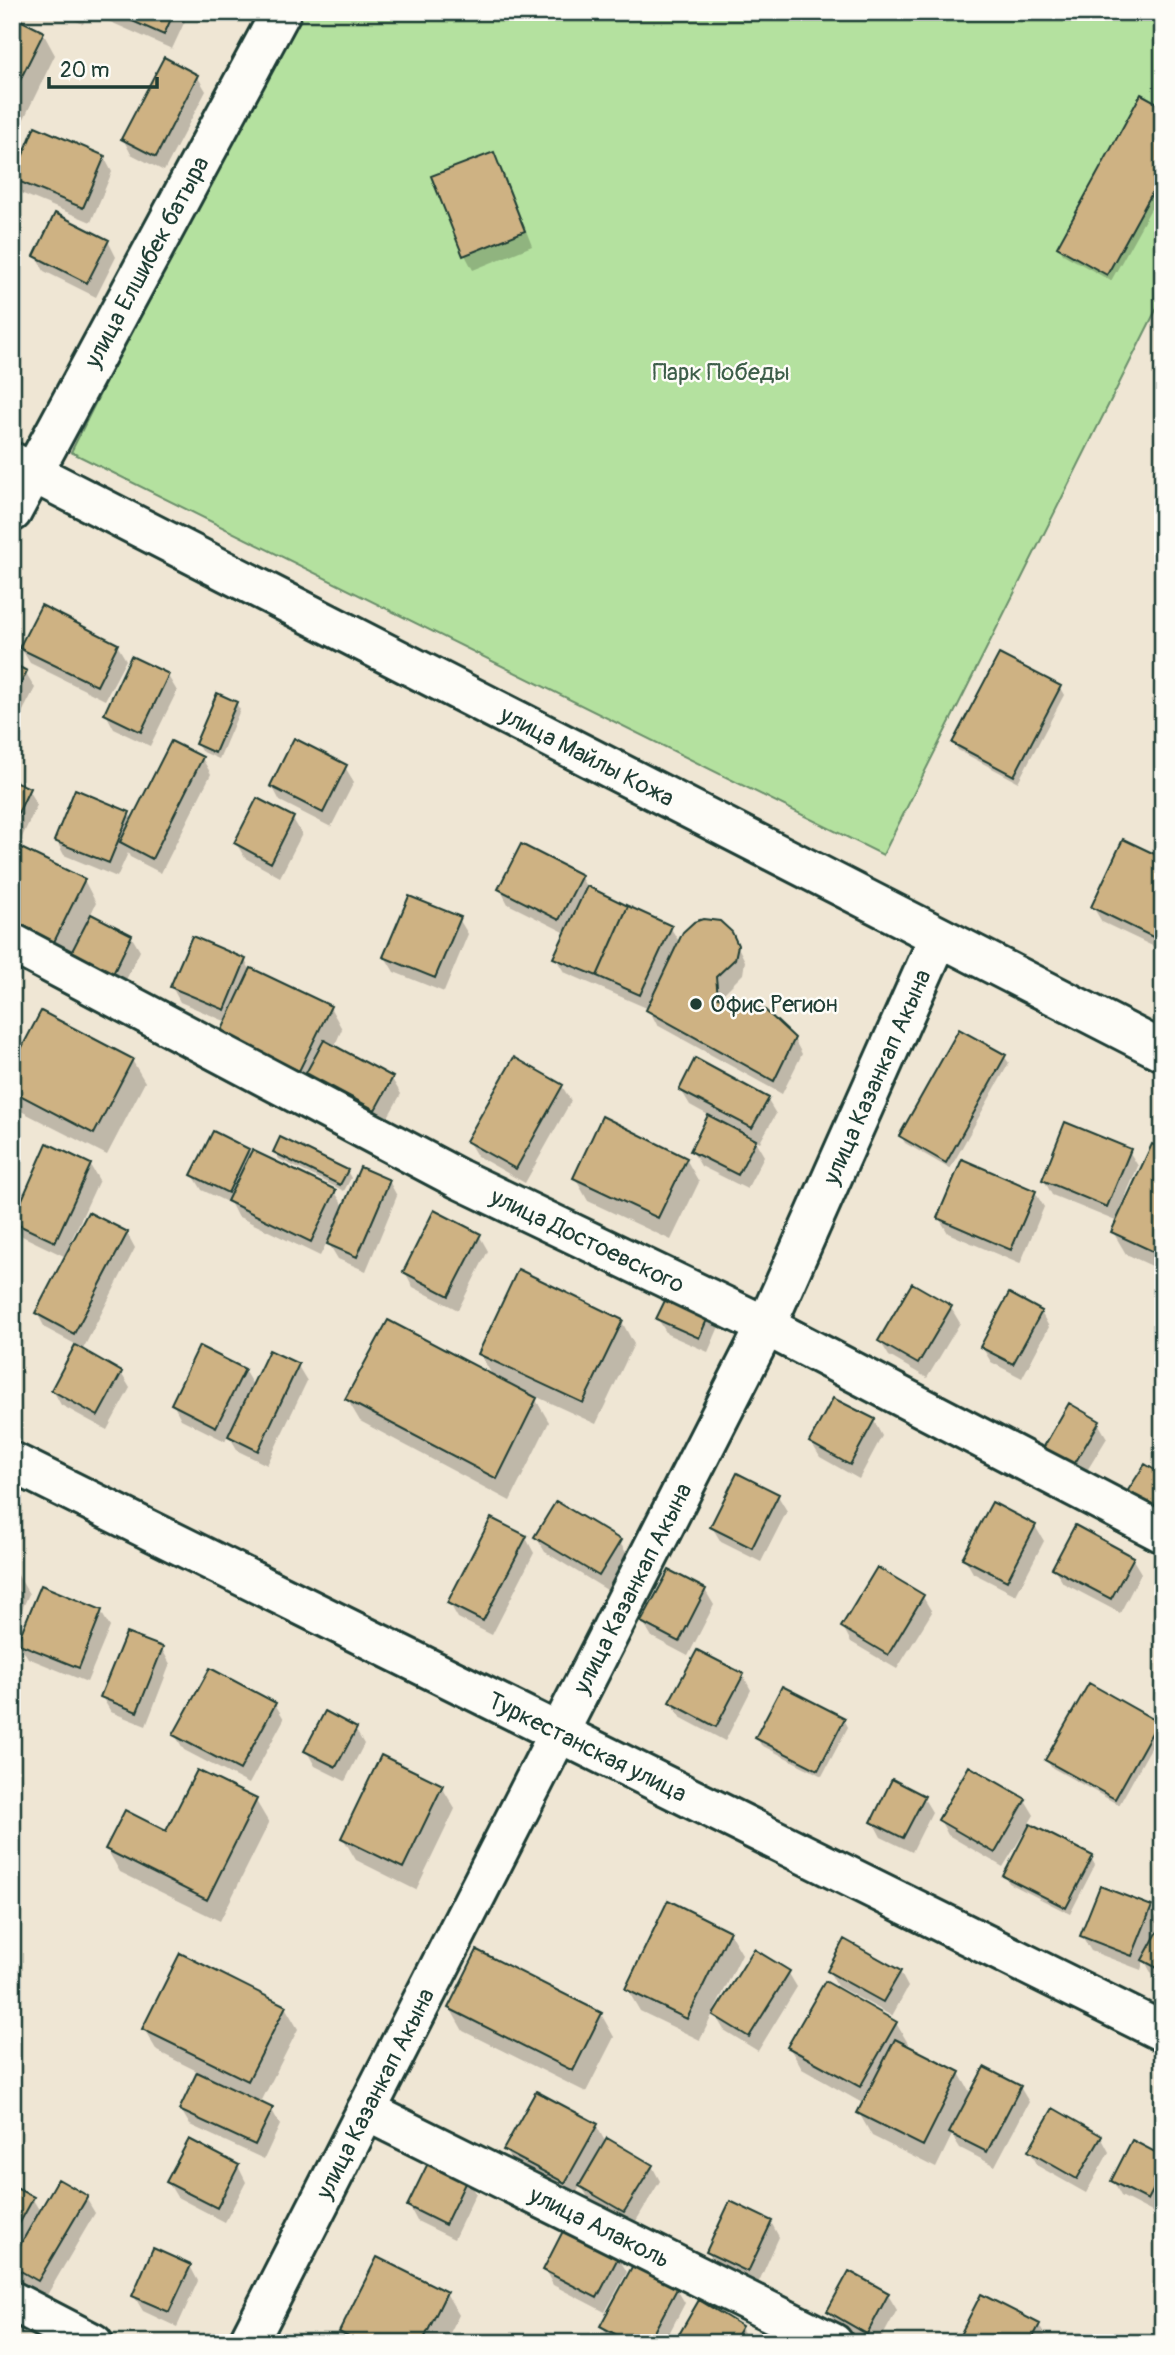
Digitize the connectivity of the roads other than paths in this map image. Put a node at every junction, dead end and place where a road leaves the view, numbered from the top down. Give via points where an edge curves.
1 (271, 16) edge
2 (23, 467) edge
3 (12, 512) edge
4 (939, 937) junction
5 (12, 943) edge
6 (1163, 1051) edge
7 (766, 1326) junction
8 (12, 1462) edge
9 (1163, 1534) edge
10 (559, 1733) junction
11 (1163, 2032) edge
12 (366, 2111) junction
13 (12, 2301) edge
14 (93, 2343) edge
15 (248, 2343) edge
16 (833, 2343) edge

1 - 2 street, улица Елшибек батыра
2 - 3 street, улица Елшибек батыра
2 - 4 street, улица Майлы Кожа
4 - 6 street, улица Майлы Кожа
4 - 7 street, улица Казанкап Акына
5 - 7 street, улица Достоевского via 459,1179
7 - 9 street, улица Достоевского
7 - 10 street, улица Казанкап Акына
8 - 10 street, Туркестанская улица
10 - 11 street, Туркестанская улица
10 - 12 street, улица Казанкап Акына
12 - 15 street, улица Казанкап Акына
12 - 16 street, улица Алаколь
13 - 14 street

